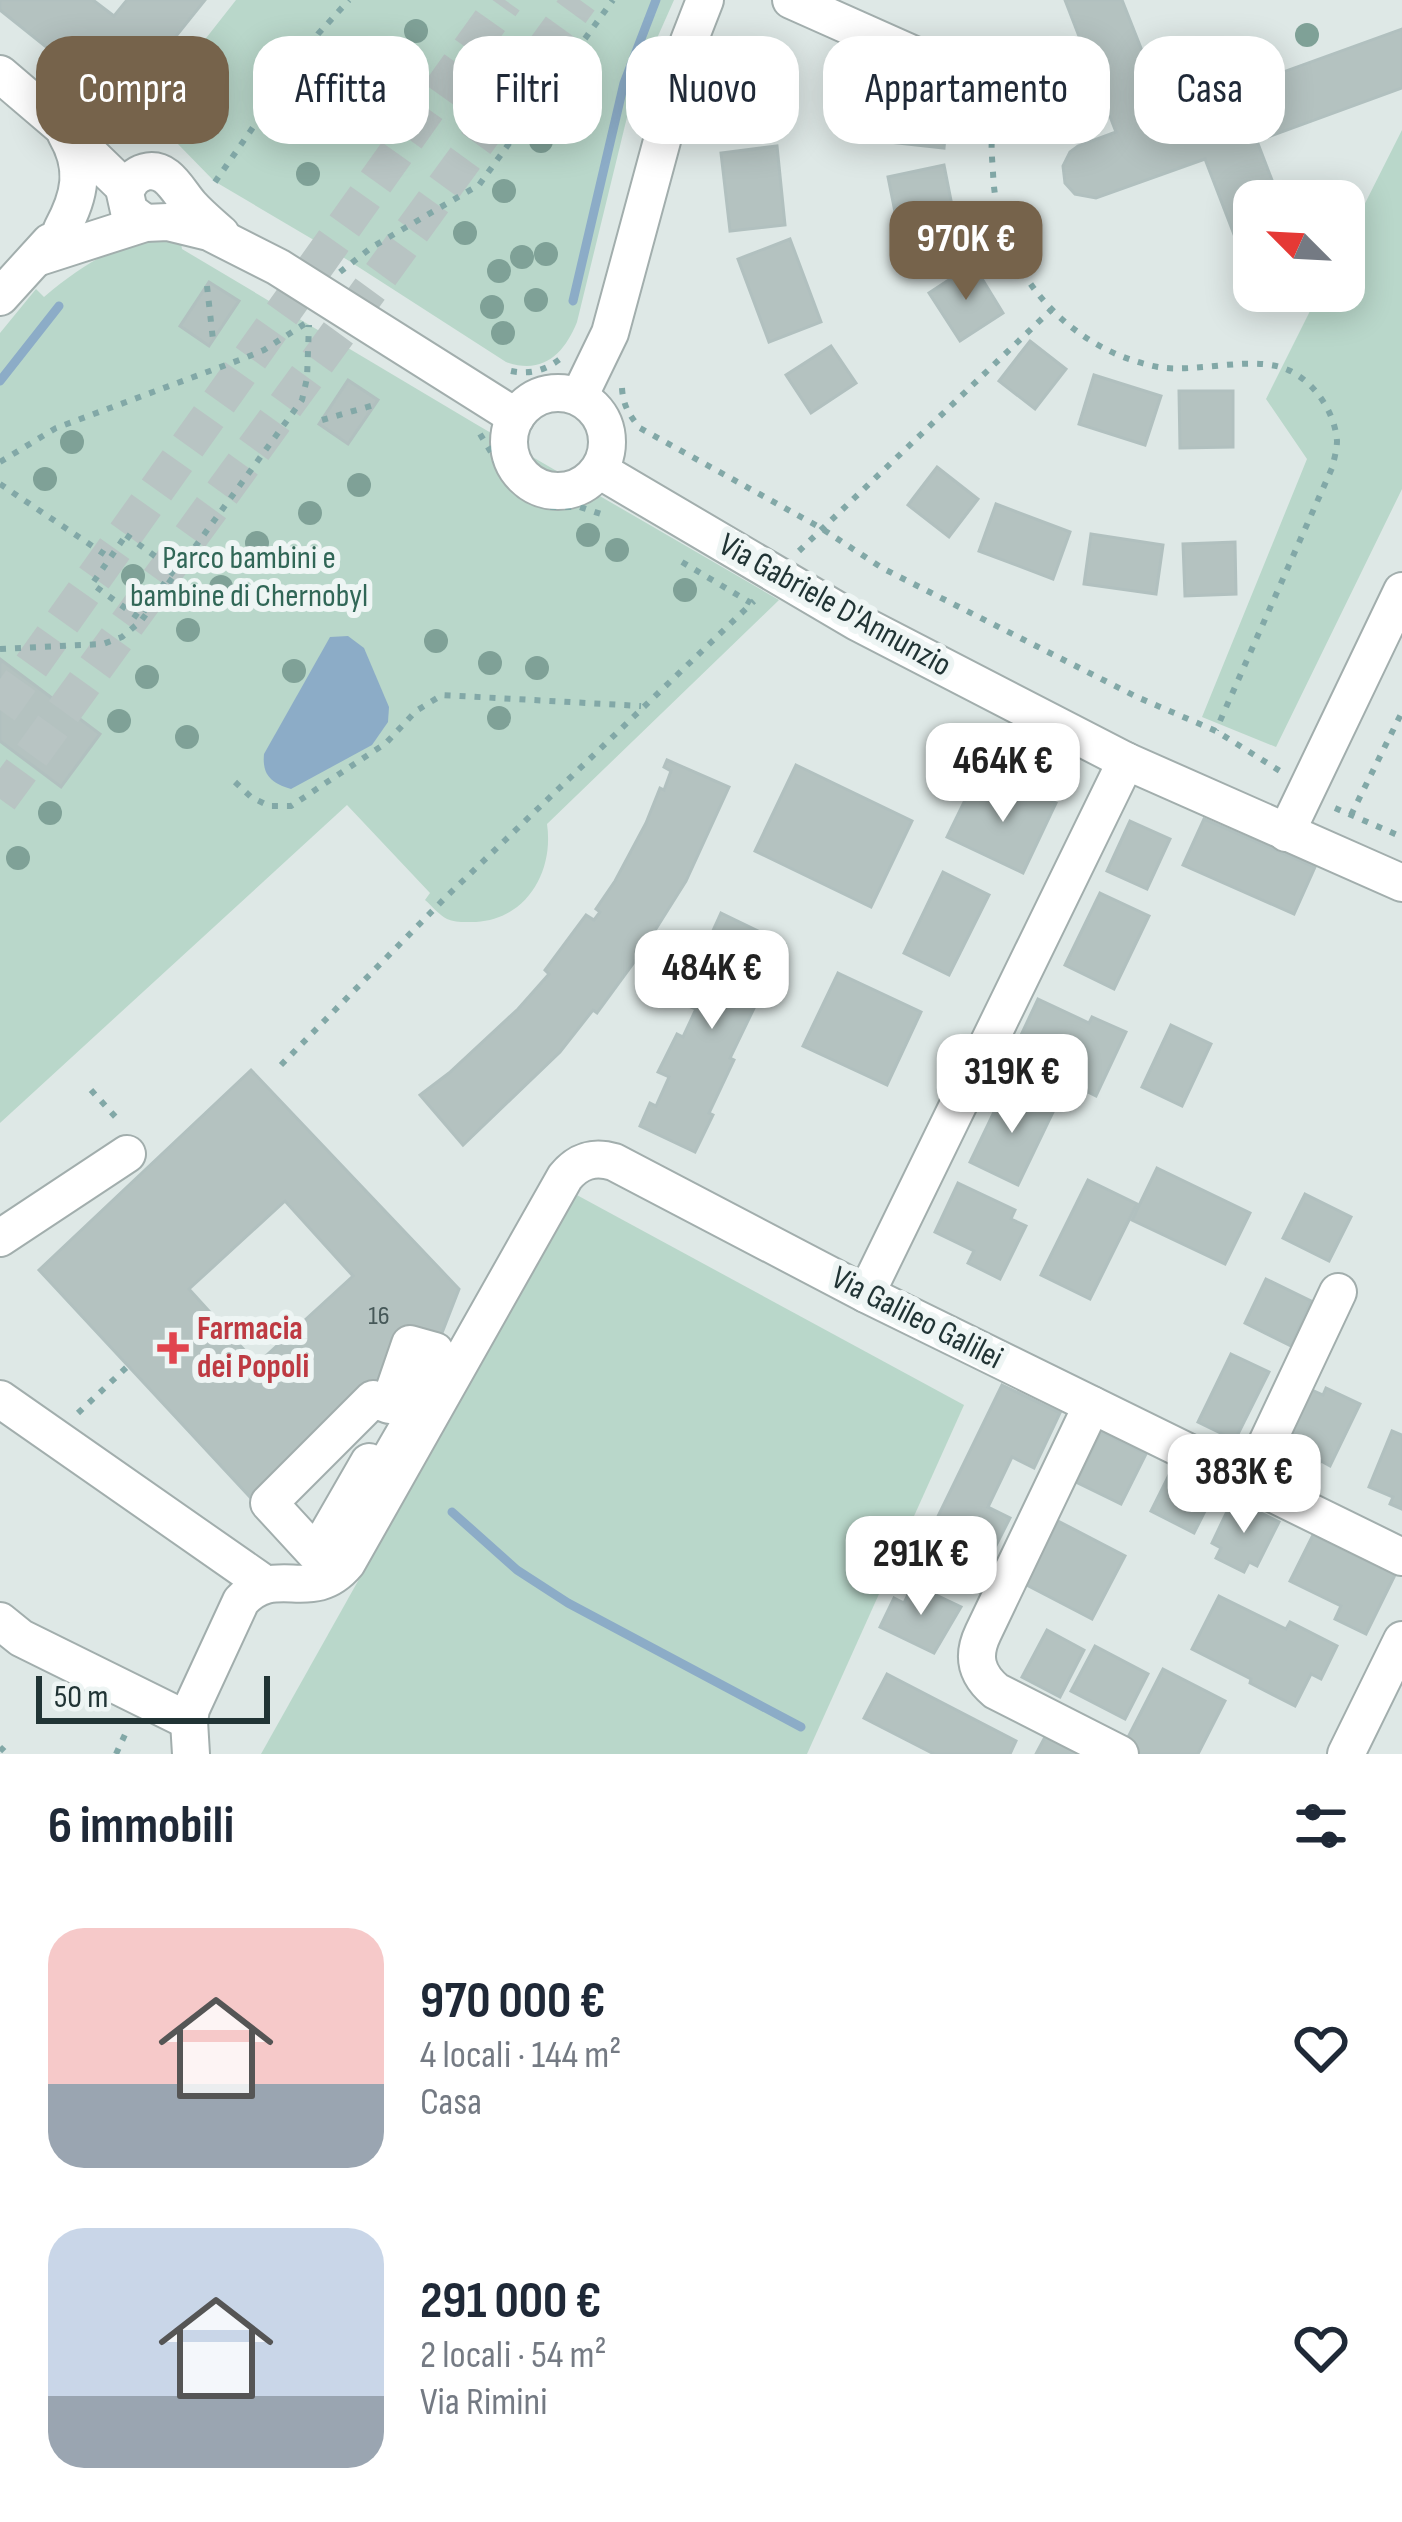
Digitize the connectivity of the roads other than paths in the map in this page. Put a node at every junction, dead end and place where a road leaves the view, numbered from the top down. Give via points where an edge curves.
1 (706, 0) edge
2 (790, 0) edge
3 (871, 36) edge
4 (7, 97) edge
5 (36, 105) edge
6 (73, 144) edge
7 (101, 144) edge
8 (156, 190) junction
9 (62, 229) junction
10 (36, 258) junction
11 (0, 297) edge
12 (579, 397) junction
13 (516, 417) junction
14 (599, 470) junction
15 (1402, 591) edge
16 (1126, 761) junction
17 (1286, 833) junction
18 (1402, 883) edge
19 (127, 1154) dead end
20 (0, 1238) edge
21 (1338, 1292) dead end
22 (866, 1294) junction
23 (0, 1399) edge
24 (1092, 1405) junction
25 (375, 1466) junction
26 (1249, 1481) junction
27 (1402, 1557) edge
28 (265, 1584) junction
29 (314, 1585) junction
30 (0, 1621) edge
31 (1402, 1640) edge
32 (190, 1737) edge
33 (1120, 1754) edge
34 (1346, 1754) edge

1 - 12 street via 610,333
2 - 3 street
4 - 5 street
6 - 9 street via 80,177
7 - 8 street
8 - 9 street
8 - 10 street
8 - 13 street via 333,319
9 - 10 street
10 - 11 street
12 - 13 street via 536,398
12 - 14 street via 606,429
13 - 14 street via 509,449 539,488 572,490
14 - 16 street, Via Gabriele D'Annunzio via 857,622
15 - 17 street
16 - 17 street, Via Gabriele D'Annunzio
16 - 22 street
17 - 18 street, Via Gabriele D'Annunzio
19 - 20 street
21 - 26 street
22 - 24 street, Via Galileo Galilei
22 - 29 street, Via Galileo Galilei via 614,1162 578,1165 346,1563
23 - 28 street
24 - 26 street, Via Galileo Galilei
24 - 33 street via 976,1658 996,1691
25 - 25 street via 382,1472 408,1427 435,1352 410,1343 389,1405 373,1399 268,1503 316,1554 369,1462
25 - 29 street
26 - 27 street, Via Galileo Galilei
28 - 29 street
28 - 32 street via 241,1601 196,1699
30 - 32 street
31 - 34 street

